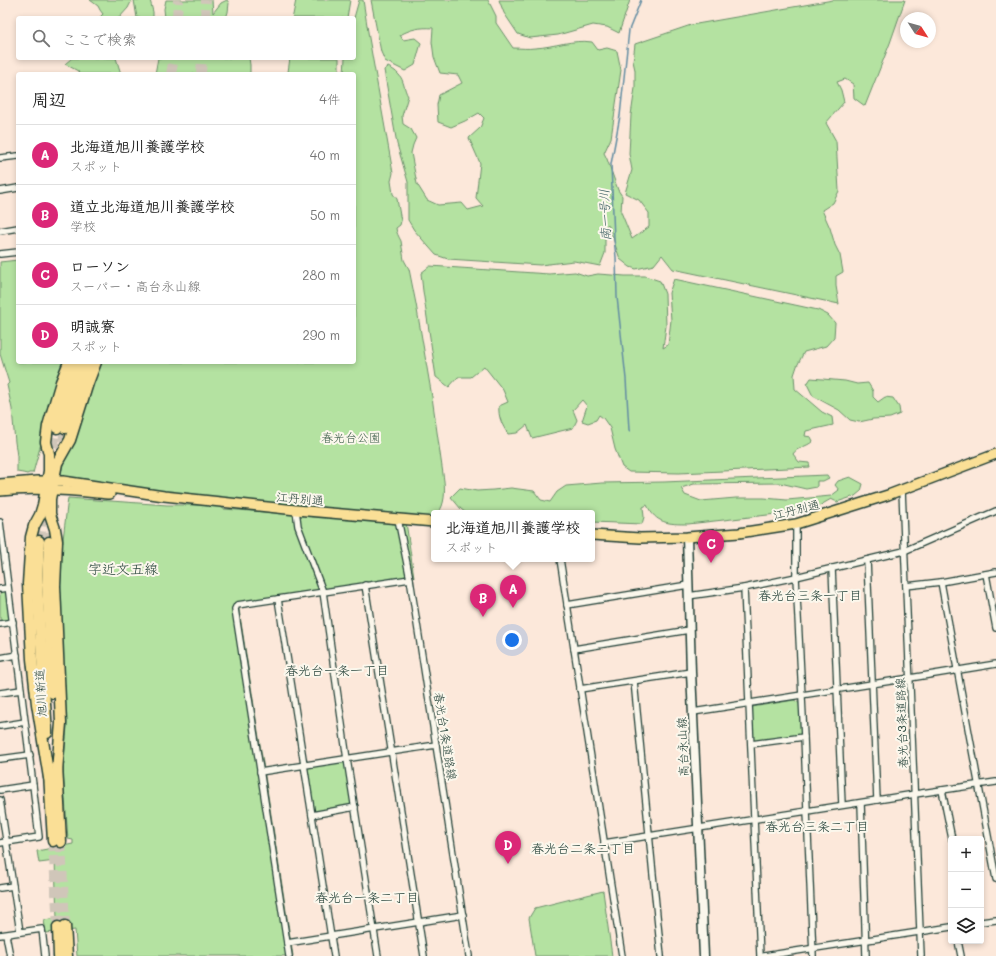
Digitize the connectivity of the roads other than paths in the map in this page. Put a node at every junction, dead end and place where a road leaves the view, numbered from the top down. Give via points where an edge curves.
1 (16, 156) edge
2 (0, 158) edge
3 (16, 188) edge
4 (0, 191) edge
5 (16, 228) edge
6 (0, 231) edge
7 (16, 252) edge
8 (0, 254) edge
9 (68, 364) edge
10 (76, 364) edge
11 (85, 364) edge
12 (95, 364) edge
13 (996, 454) edge
14 (50, 485) junction
15 (0, 489) edge
16 (902, 490) junction
17 (296, 510) junction
18 (996, 511) edge
19 (398, 519) junction
20 (0, 522) edge
21 (431, 522) edge
22 (796, 524) junction
23 (595, 535) edge
24 (687, 536) junction
25 (904, 550) junction
26 (867, 560) junction
27 (560, 562) edge
28 (832, 568) junction
29 (996, 572) edge
30 (986, 574) junction
31 (796, 577) junction
32 (410, 579) junction
33 (941, 582) junction
34 (365, 585) junction
35 (688, 585) junction
36 (906, 586) junction
37 (8, 588) junction
38 (744, 588) junction
39 (0, 589) edge
40 (323, 592) junction
41 (688, 596) junction
42 (278, 599) junction
43 (567, 606) junction
44 (13, 622) junction
45 (0, 624) edge
46 (996, 628) edge
47 (690, 630) junction
48 (574, 649) junction
49 (17, 656) junction
50 (0, 658) edge
51 (996, 664) edge
52 (958, 670) junction
53 (691, 672) junction
54 (910, 678) junction
55 (634, 681) junction
56 (872, 684) junction
57 (580, 689) junction
58 (838, 689) junction
59 (21, 690) junction
60 (0, 693) edge
61 (802, 695) junction
62 (749, 703) junction
63 (693, 712) junction
64 (25, 722) junction
65 (0, 726) edge
66 (804, 737) junction
67 (751, 744) junction
68 (436, 745) junction
69 (392, 752) junction
70 (30, 755) junction
71 (0, 759) edge
72 (347, 759) junction
73 (304, 766) junction
74 (57, 771) junction
75 (260, 772) junction
76 (49, 778) junction
77 (996, 782) edge
78 (34, 785) junction
79 (979, 785) junction
80 (0, 790) edge
81 (942, 790) junction
82 (915, 794) junction
83 (0, 800) edge
84 (877, 800) junction
85 (861, 803) junction
86 (842, 805) junction
87 (355, 807) junction
88 (807, 811) junction
89 (312, 815) junction
90 (754, 819) junction
91 (698, 828) junction
92 (649, 836) junction
93 (951, 836) edge
94 (7, 842) junction
95 (0, 843) edge
96 (604, 843) junction
97 (996, 879) edge
98 (13, 886) junction
99 (0, 888) edge
100 (463, 916) junction
101 (996, 920) edge
102 (984, 922) edge
103 (418, 923) junction
104 (948, 927) edge
105 (374, 930) junction
106 (20, 932) junction
107 (920, 932) junction
108 (3, 935) edge
109 (331, 936) junction
110 (866, 940) junction
111 (287, 943) junction
112 (958, 944) edge
113 (812, 949) junction
114 (10, 956) edge
115 (45, 956) edge
116 (59, 956) edge
117 (67, 956) edge
118 (289, 956) edge
119 (334, 956) edge
120 (378, 956) edge
121 (424, 956) edge
122 (469, 956) edge
123 (622, 956) edge
124 (661, 956) edge
125 (704, 956) edge
126 (760, 956) edge
127 (764, 956) edge
128 (813, 956) edge
129 (866, 956) edge
130 (921, 956) edge
131 (960, 956) edge

1 - 2 street
3 - 4 street
5 - 6 street
7 - 8 street
9 - 14 highway via 48,426 46,442
10 - 11 highway via 61,428
12 - 14 highway via 70,440 57,463
13 - 16 main road, 江丹別通
14 - 15 main road, 江丹別通 via 30,489
14 - 17 main road, 江丹別通 via 63,481 164,496
14 - 74 highway via 50,514 57,541 61,723
14 - 76 highway via 31,537 28,584 32,658
16 - 22 main road, 江丹別通
16 - 25 street, 春光台3条道路線
17 - 19 main road, 江丹別通
17 - 40 street via 298,526
18 - 25 street
19 - 21 main road, 江丹別通
19 - 32 street, 春光台1条道路線
20 - 37 street
22 - 24 main road, 江丹別通 via 739,533
22 - 31 street
23 - 24 main road, 江丹別通 via 640,538
24 - 35 street, 高台永山線
25 - 26 street
25 - 36 street, 春光台3条道路線
26 - 28 street
26 - 56 street
27 - 43 street
28 - 31 street
28 - 58 street
29 - 30 street
30 - 33 street
30 - 46 street
31 - 38 street
31 - 61 street
32 - 34 street
32 - 68 street, 春光台1条道路線
33 - 36 street
33 - 52 street
34 - 40 street
34 - 69 street
35 - 41 street, 高台永山線
35 - 43 street
36 - 54 street, 春光台3条道路線
37 - 39 street
37 - 44 street
38 - 41 street
38 - 62 street
40 - 42 street
40 - 72 street
41 - 47 street, 高台永山線
42 - 73 street
42 - 75 street via 237,605 235,608
43 - 48 street
44 - 45 street
44 - 49 street
47 - 48 street
47 - 53 street, 高台永山線
48 - 57 street
49 - 50 street
49 - 59 street
51 - 52 street
52 - 54 street
52 - 79 street
53 - 55 street
53 - 63 street, 高台永山線
54 - 56 street
54 - 82 street, 春光台3条道路線
55 - 57 street
55 - 92 street
56 - 58 street
56 - 84 street
57 - 96 street
58 - 61 street
58 - 86 street
59 - 60 street
59 - 64 street
61 - 62 street
61 - 66 street
62 - 63 street
62 - 67 street
63 - 91 street, 高台永山線
64 - 65 street
64 - 70 street
66 - 67 street
66 - 88 street
67 - 90 street
68 - 69 street
68 - 100 street, 春光台1条道路線
69 - 72 street
69 - 103 street
70 - 71 street
70 - 78 street
72 - 73 street
72 - 87 street
73 - 75 street
73 - 89 street
74 - 76 highway, 旭川新道 via 57,842
74 - 76 highway, 旭川新道 via 44,541 37,584
75 - 111 street
77 - 79 street
78 - 80 street
78 - 94 street via 39,837
79 - 81 street
79 - 97 street
81 - 82 street
81 - 93 street
82 - 84 street
82 - 107 street, 春光台3条道路線
83 - 94 street
84 - 85 street
85 - 86 street
85 - 110 street
86 - 88 street
87 - 89 street
87 - 105 street
88 - 90 street
88 - 113 street
89 - 109 street
90 - 91 street
90 - 126 street
91 - 92 street
91 - 125 street, 高台永山線
92 - 96 street
92 - 124 street
94 - 95 street
94 - 98 street
96 - 123 street
98 - 99 street
98 - 106 street
100 - 103 street
100 - 122 street, 春光台1条道路線
101 - 102 street
103 - 105 street
103 - 121 street
104 - 107 street
105 - 109 street
105 - 120 street
106 - 108 street
106 - 115 street via 42,929
107 - 110 street
107 - 130 street, 春光台3条道路線
108 - 114 street
109 - 111 street
109 - 119 street
110 - 113 street
110 - 129 street
111 - 118 street
112 - 131 street
113 - 127 street
113 - 128 street
116 - 117 highway via 61,926

